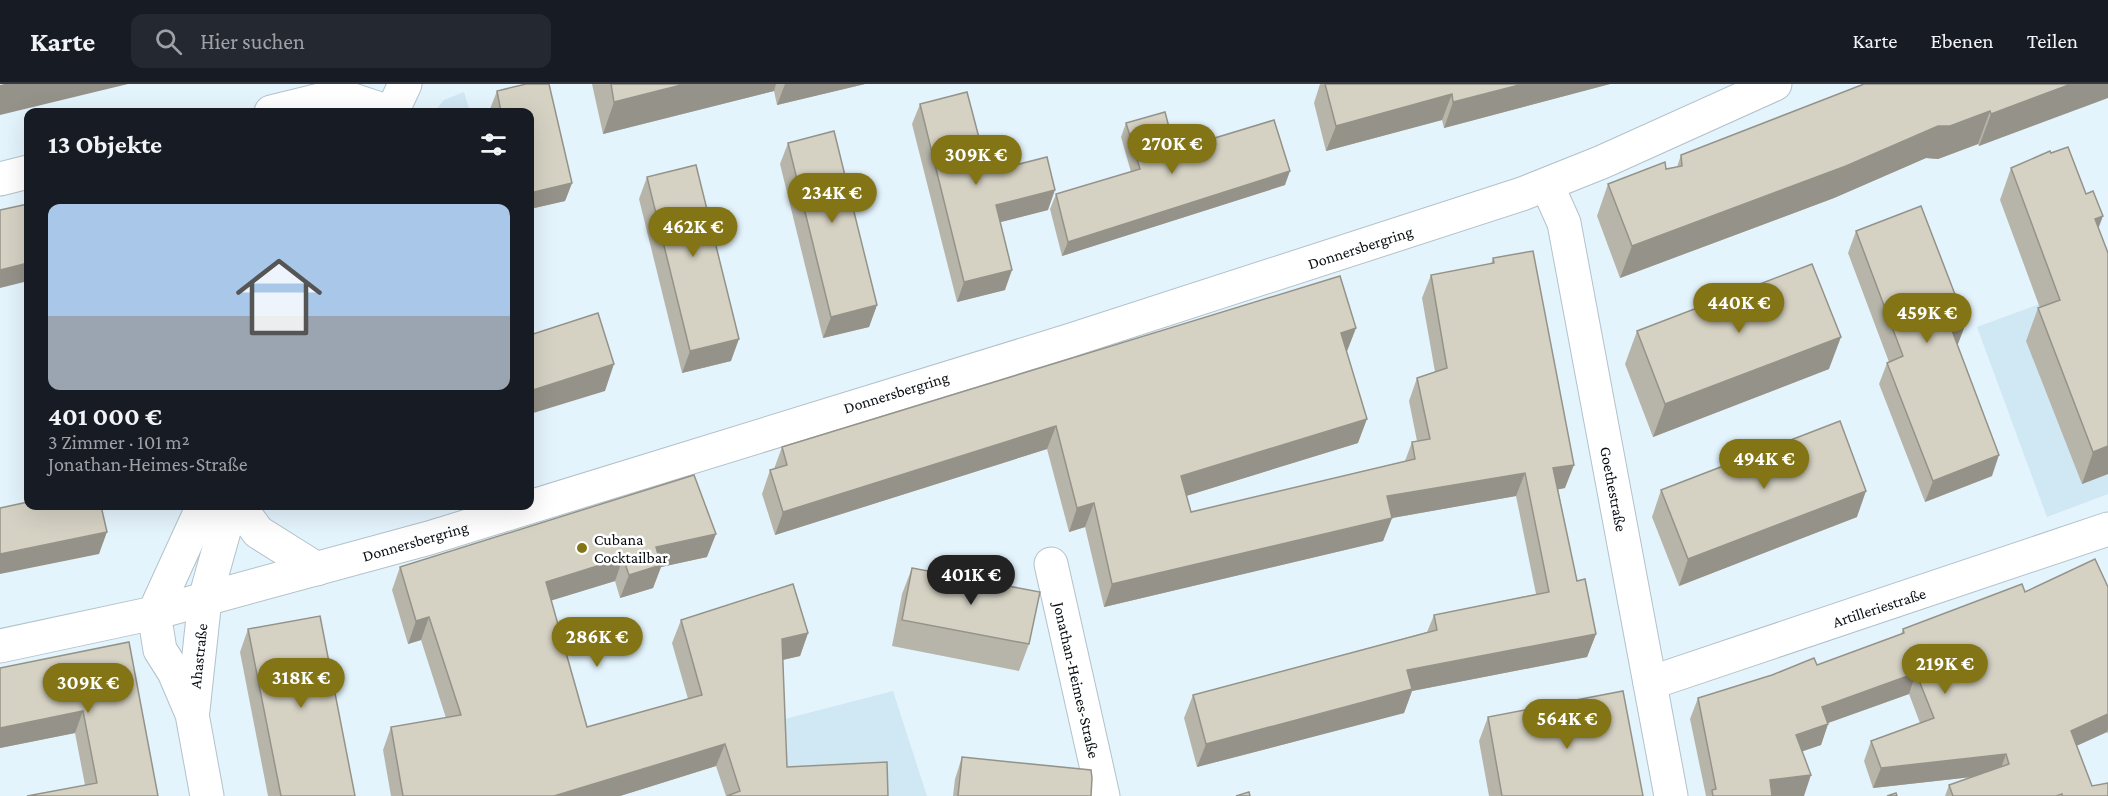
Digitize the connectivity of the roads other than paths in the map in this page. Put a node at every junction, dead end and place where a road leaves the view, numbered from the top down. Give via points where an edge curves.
1 (405, 84) edge
2 (1775, 84) edge
3 (287, 108) edge
4 (378, 108) edge
5 (393, 108) edge
6 (24, 173) edge
7 (0, 179) edge
8 (1547, 185) junction
9 (534, 506) edge
10 (202, 510) edge
11 (230, 510) edge
12 (242, 510) edge
13 (520, 510) edge
14 (2108, 529) edge
15 (1051, 564) dead end
16 (317, 569) junction
17 (205, 599) junction
18 (154, 613) junction
19 (0, 646) edge
20 (1650, 683) junction
21 (192, 714) junction
22 (207, 796) edge
23 (1103, 796) edge
24 (1671, 796) edge

1 - 5 main road
2 - 8 main road, Donnersbergring
3 - 4 main road via 328,98 347,98
6 - 7 main road
8 - 9 main road, Donnersbergring via 1068,341
8 - 20 main road, Goethestraße via 1564,223
10 - 18 main road
11 - 17 main road, Ahastraße
12 - 16 main road via 258,532
13 - 16 main road, Donnersbergring
14 - 20 main road, Artilleriestraße
15 - 23 main road, Jonathan-Heimes-Straße
16 - 17 main road, Donnersbergring
17 - 18 main road, Donnersbergring
17 - 21 main road, Ahastraße
18 - 19 main road, Donnersbergring
18 - 21 main road, Ahastraße via 160,650
20 - 24 main road, Goethestraße
21 - 22 main road, Ahastraße

